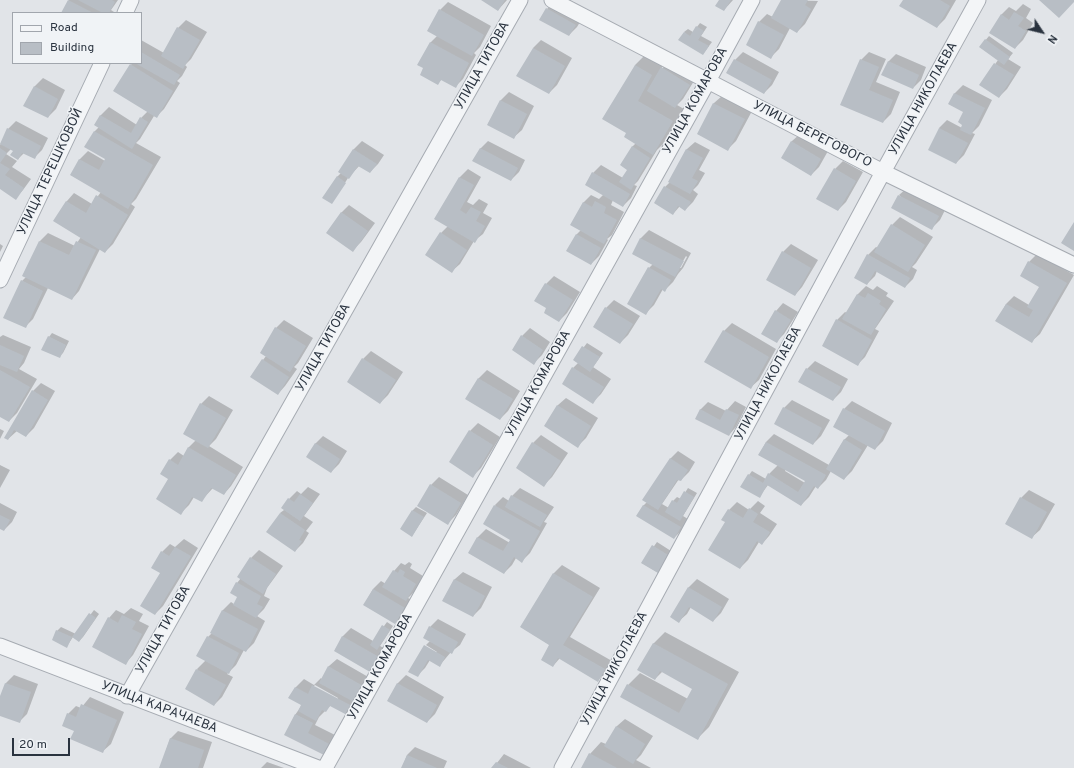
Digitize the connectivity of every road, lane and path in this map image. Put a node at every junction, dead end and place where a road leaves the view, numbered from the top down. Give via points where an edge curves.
1 (132, 0) edge
2 (520, 0) edge
3 (552, 0) edge
4 (752, 0) edge
5 (978, 0) edge
6 (126, 12) edge
7 (102, 64) edge
8 (708, 81) junction
9 (883, 172) junction
10 (1074, 266) edge
11 (0, 280) edge
12 (0, 646) edge
13 (127, 696) junction
14 (318, 768) edge
15 (325, 768) edge
16 (562, 768) edge

1 - 6 street
2 - 13 street, УЛИЦА ТИТОВА
3 - 8 street, УЛИЦА БЕРЕГОВОГО
4 - 8 street, УЛИЦА КОМАРОВА
5 - 9 street, УЛИЦА НИКОЛАЕВА
7 - 11 street, УЛИЦА ТЕРЕШКОВОЙ
8 - 9 street, УЛИЦА БЕРЕГОВОГО
8 - 15 street, УЛИЦА КОМАРОВА
9 - 10 street, УЛИЦА БЕРЕГОВОГО
9 - 16 street, УЛИЦА НИКОЛАЕВА
12 - 13 street, УЛИЦА КАРАЧАЕВА
13 - 14 street, УЛИЦА КАРАЧАЕВА

